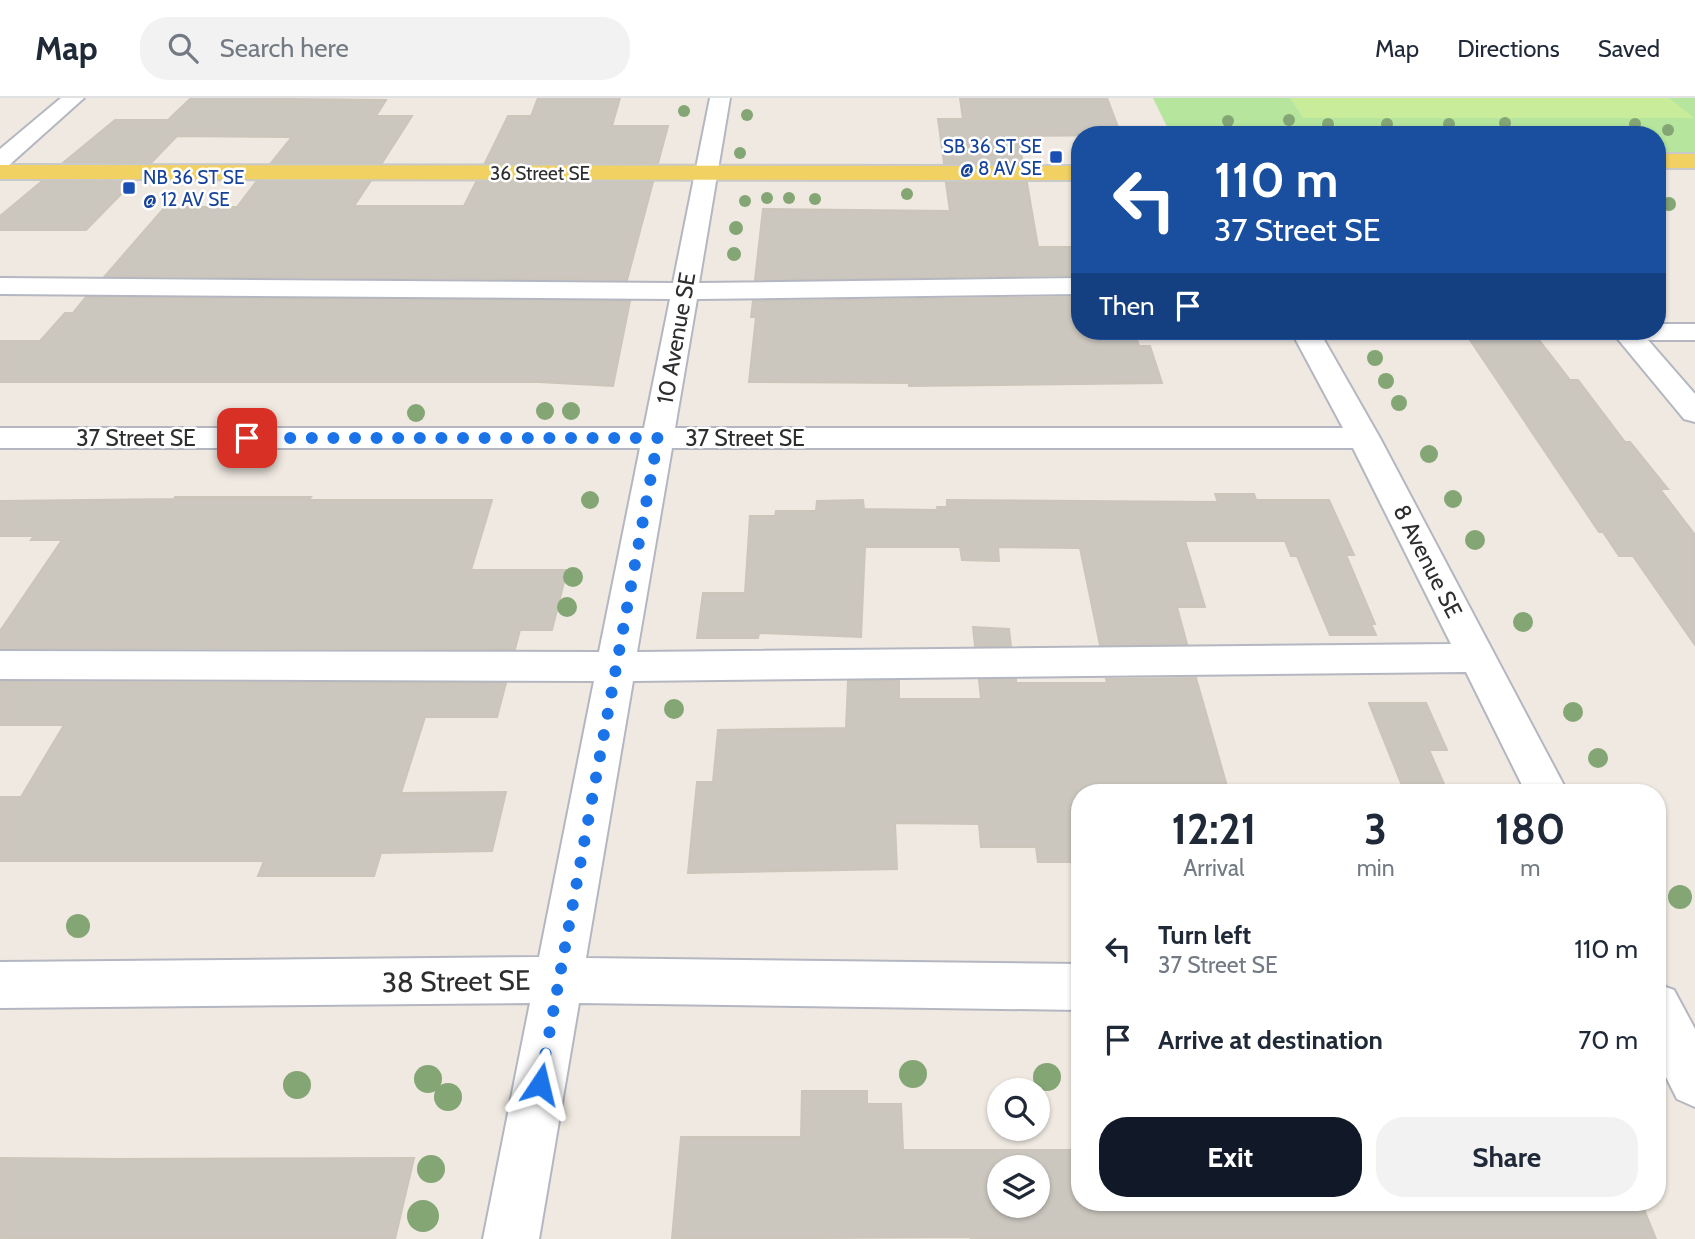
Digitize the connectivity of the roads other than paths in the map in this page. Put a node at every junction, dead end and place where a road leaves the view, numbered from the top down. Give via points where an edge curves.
1 (74, 98) edge
2 (720, 98) edge
3 (0, 161) edge
4 (1666, 161) edge
5 (1695, 161) edge
6 (0, 173) edge
7 (707, 173) junction
8 (1071, 173) edge
9 (0, 286) edge
10 (1071, 286) edge
11 (685, 291) junction
12 (1666, 332) edge
13 (1695, 332) edge
14 (1310, 340) edge
15 (1633, 340) edge
16 (1695, 413) edge
17 (0, 438) edge
18 (658, 438) junction
19 (1364, 438) junction
20 (1478, 658) junction
21 (0, 665) edge
22 (616, 667) junction
23 (1542, 784) edge
24 (559, 980) junction
25 (0, 985) edge
26 (1071, 987) edge
27 (1666, 1025) edge
28 (1695, 1081) edge
29 (511, 1239) edge

1 - 3 street
2 - 7 street, 10 Avenue SE
4 - 5 main road
6 - 7 main road, 36 Street SE
7 - 8 main road, 36 Street SE
7 - 11 street, 10 Avenue SE
9 - 11 street
10 - 11 street
11 - 18 street, 10 Avenue SE
12 - 13 street
14 - 19 street, 8 Avenue SE
15 - 16 street
17 - 18 street, 37 Street SE
18 - 19 street, 37 Street SE
18 - 22 street, 10 Avenue SE
19 - 20 street, 8 Avenue SE
20 - 22 street
20 - 23 street, 8 Avenue SE
21 - 22 street
22 - 24 street, 10 Avenue SE
24 - 25 street, 38 Street SE
24 - 26 street, 38 Street SE
24 - 29 street, 10 Avenue SE
27 - 28 street

